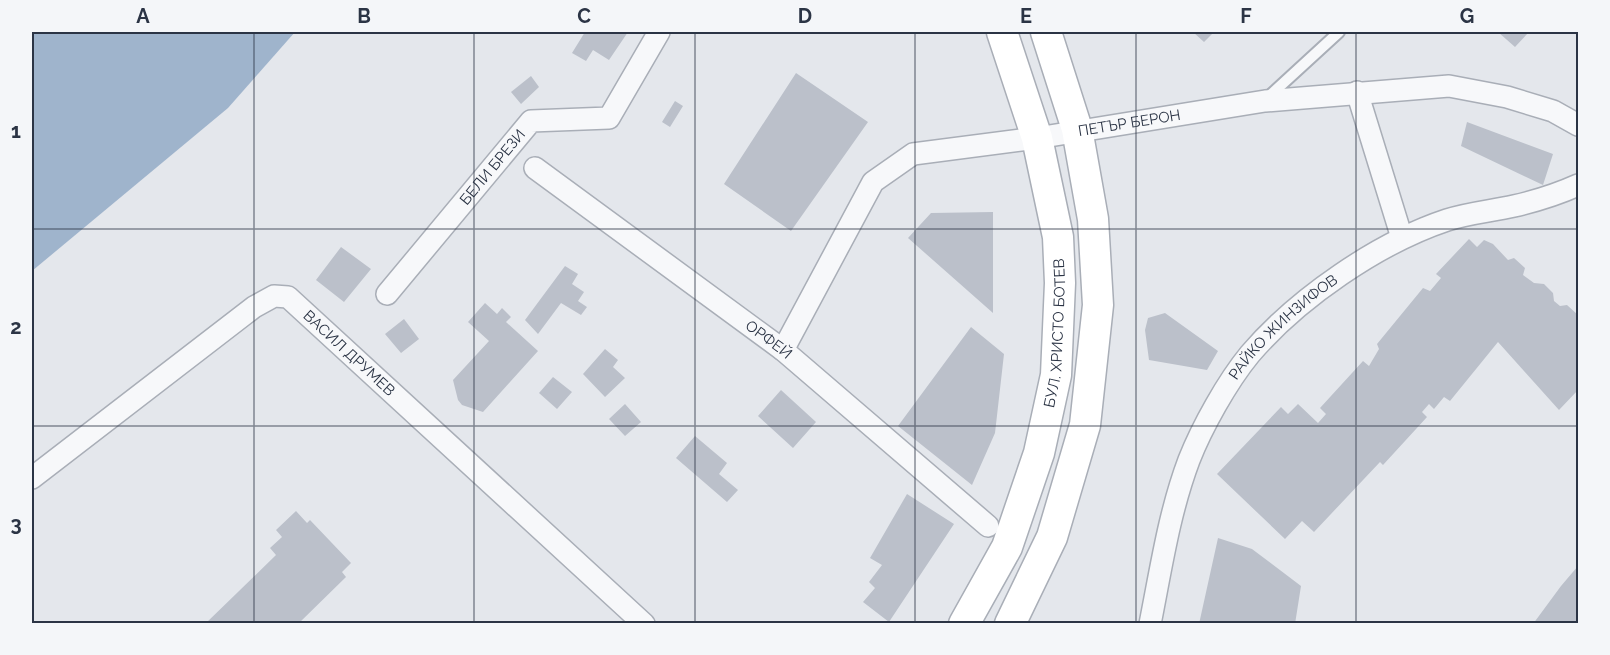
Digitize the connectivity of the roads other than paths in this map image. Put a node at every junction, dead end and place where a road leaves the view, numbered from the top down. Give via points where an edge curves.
1 (659, 32) edge
2 (1002, 32) edge
3 (1046, 32) edge
4 (1339, 32) edge
5 (1357, 92) junction
6 (1265, 100) junction
7 (1575, 123) edge
8 (1077, 129) junction
9 (1037, 138) junction
10 (536, 168) dead end
11 (1578, 185) edge
12 (1401, 238) junction
13 (387, 294) dead end
14 (783, 350) junction
15 (32, 478) edge
16 (988, 526) dead end
17 (644, 624) edge
18 (964, 624) edge
19 (1010, 624) edge
20 (1150, 624) edge

1 - 13 street, БЕЛИ БРЕЗИ via 609,117 531,121
2 - 9 main road, БУЛ. ХРИСТО БОТЕВ
3 - 8 main road
4 - 6 lane
5 - 6 street, ПЕТЪР БЕРОН
5 - 7 street, ПЕТЪР БЕРОН via 1449,86 1507,96
5 - 12 street
6 - 8 street, ПЕТЪР БЕРОН
8 - 9 street, ПЕТЪР БЕРОН
8 - 19 main road via 1093,219 1098,305 1085,425 1052,537
9 - 14 street, ПЕТЪР БЕРОН via 913,154 873,182
9 - 18 main road, БУЛ. ХРИСТО БОТЕВ via 1058,237 1056,375 1039,453 1007,547
10 - 14 street, ОРФЕЙ
11 - 12 street, РАЙКО ЖИНЗИФОВ via 1515,206 1449,219
12 - 20 street, РАЙКО ЖИНЗИФОВ via 1290,313 1250,355 1215,409 1190,459 1170,521
14 - 16 street, ОРФЕЙ
15 - 17 street, ВАСИЛ ДРУМЕВ via 254,307 274,296 288,297

